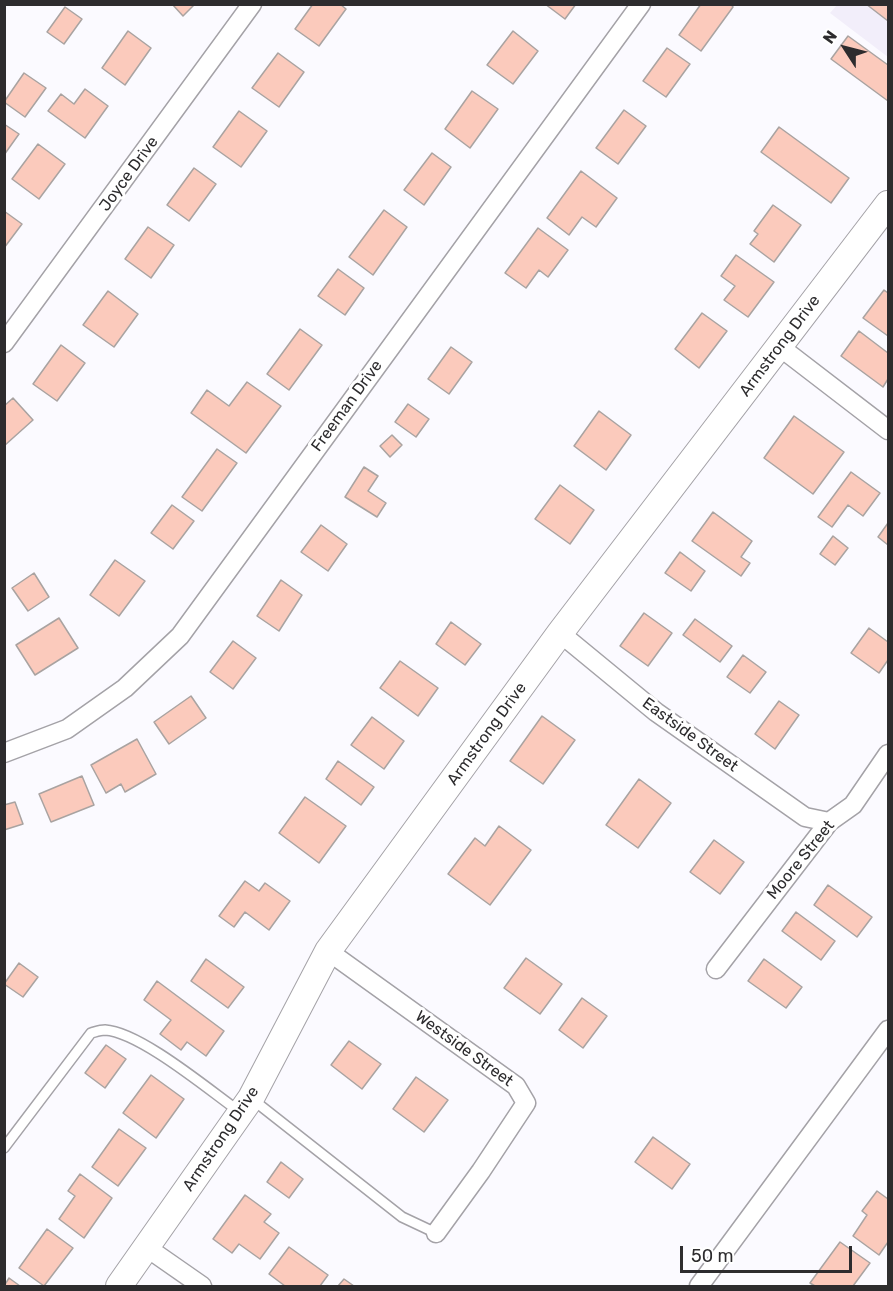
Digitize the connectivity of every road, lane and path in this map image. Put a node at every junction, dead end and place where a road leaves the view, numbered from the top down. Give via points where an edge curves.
1 (252, 4) edge
2 (641, 4) edge
3 (888, 204) edge
4 (4, 343) edge
5 (780, 346) junction
6 (888, 430) edge
7 (560, 633) junction
8 (4, 753) edge
9 (888, 754) edge
10 (829, 822) junction
11 (328, 951) junction
12 (716, 969) dead end
13 (888, 1030) edge
14 (246, 1105) junction
15 (4, 1148) edge
16 (436, 1233) joint
17 (146, 1246) junction
18 (118, 1287) edge
19 (202, 1287) edge
20 (699, 1287) edge

1 - 4 street, Joyce Drive
2 - 8 street, Freeman Drive via 180,636 125,688 67,729
3 - 5 street, Armstrong Drive
5 - 6 street
5 - 7 street, Armstrong Drive
7 - 10 street, Eastside Street via 656,712 805,817
7 - 11 street, Armstrong Drive
9 - 10 street, Moore Street via 854,804
10 - 12 street, Moore Street
11 - 14 street, Armstrong Drive
11 - 16 street, Westside Street via 516,1086 526,1103
13 - 20 street
14 - 15 lane via 143,1042 119,1033 91,1032
14 - 16 lane via 402,1217
14 - 17 street, Armstrong Drive
17 - 18 street, Armstrong Drive
17 - 19 street

